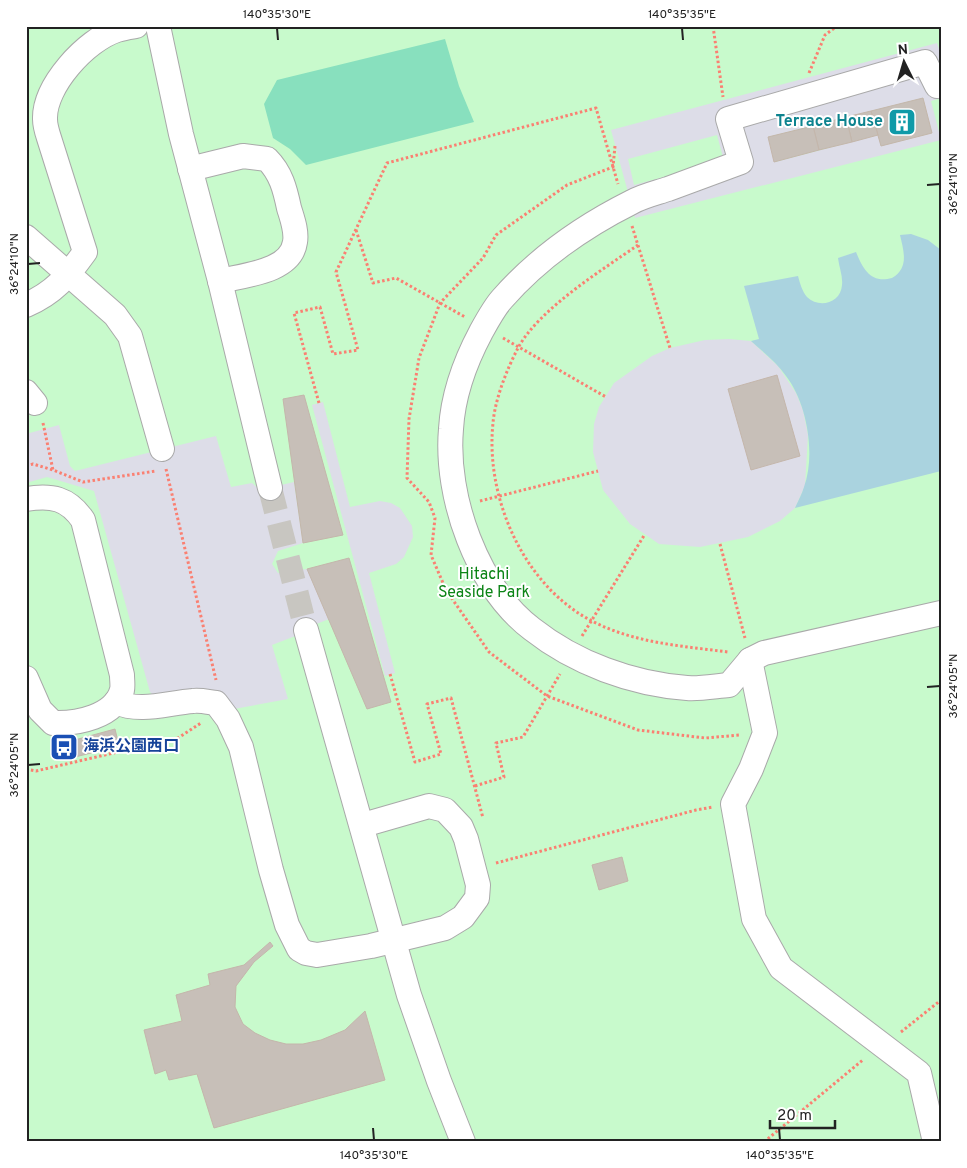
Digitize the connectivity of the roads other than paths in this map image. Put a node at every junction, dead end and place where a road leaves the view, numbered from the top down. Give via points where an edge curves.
1 (136, 26) edge
2 (158, 26) edge
3 (941, 85) edge
4 (190, 169) junction
5 (26, 237) edge
6 (69, 274) junction
7 (220, 281) junction
8 (26, 305) edge
9 (164, 459) road end
10 (270, 488) tunnel mouth
11 (26, 499) edge
12 (941, 613) edge
13 (306, 630) tunnel mouth
14 (750, 660) junction
15 (26, 678) edge
16 (116, 702) junction
17 (363, 825) junction
18 (395, 940) junction
19 (461, 1141) edge
20 (935, 1142) edge

1 - 6 street via 101,38 77,56 51,93 45,119 49,138 85,252
2 - 4 street
3 - 14 street via 937,86 925,62 728,119 741,162 630,202 574,235 500,300 466,360 451,430 452,469 459,506 475,555 496,592 531,628 571,655 631,679 688,688 729,685
4 - 7 street
4 - 7 street via 243,156 267,159 280,174 287,196 295,243 284,261 274,267
5 - 6 street
6 - 8 street via 46,296
6 - 9 street via 115,315 130,336
7 - 10 street
11 - 16 street via 49,497 62,501 74,507 83,520 122,675 122,690
12 - 14 street via 764,653
13 - 17 street
14 - 20 street via 765,733 733,804 754,919 781,968 919,1073
15 - 16 street via 40,710 52,723 66,723 105,712
16 - 18 street via 140,707 196,700 216,703 228,719 240,747 287,925 299,949 306,954 317,955
17 - 18 street
17 - 18 street via 436,806 450,814 461,827 485,867 477,898 463,917 445,928
18 - 19 street via 409,995

